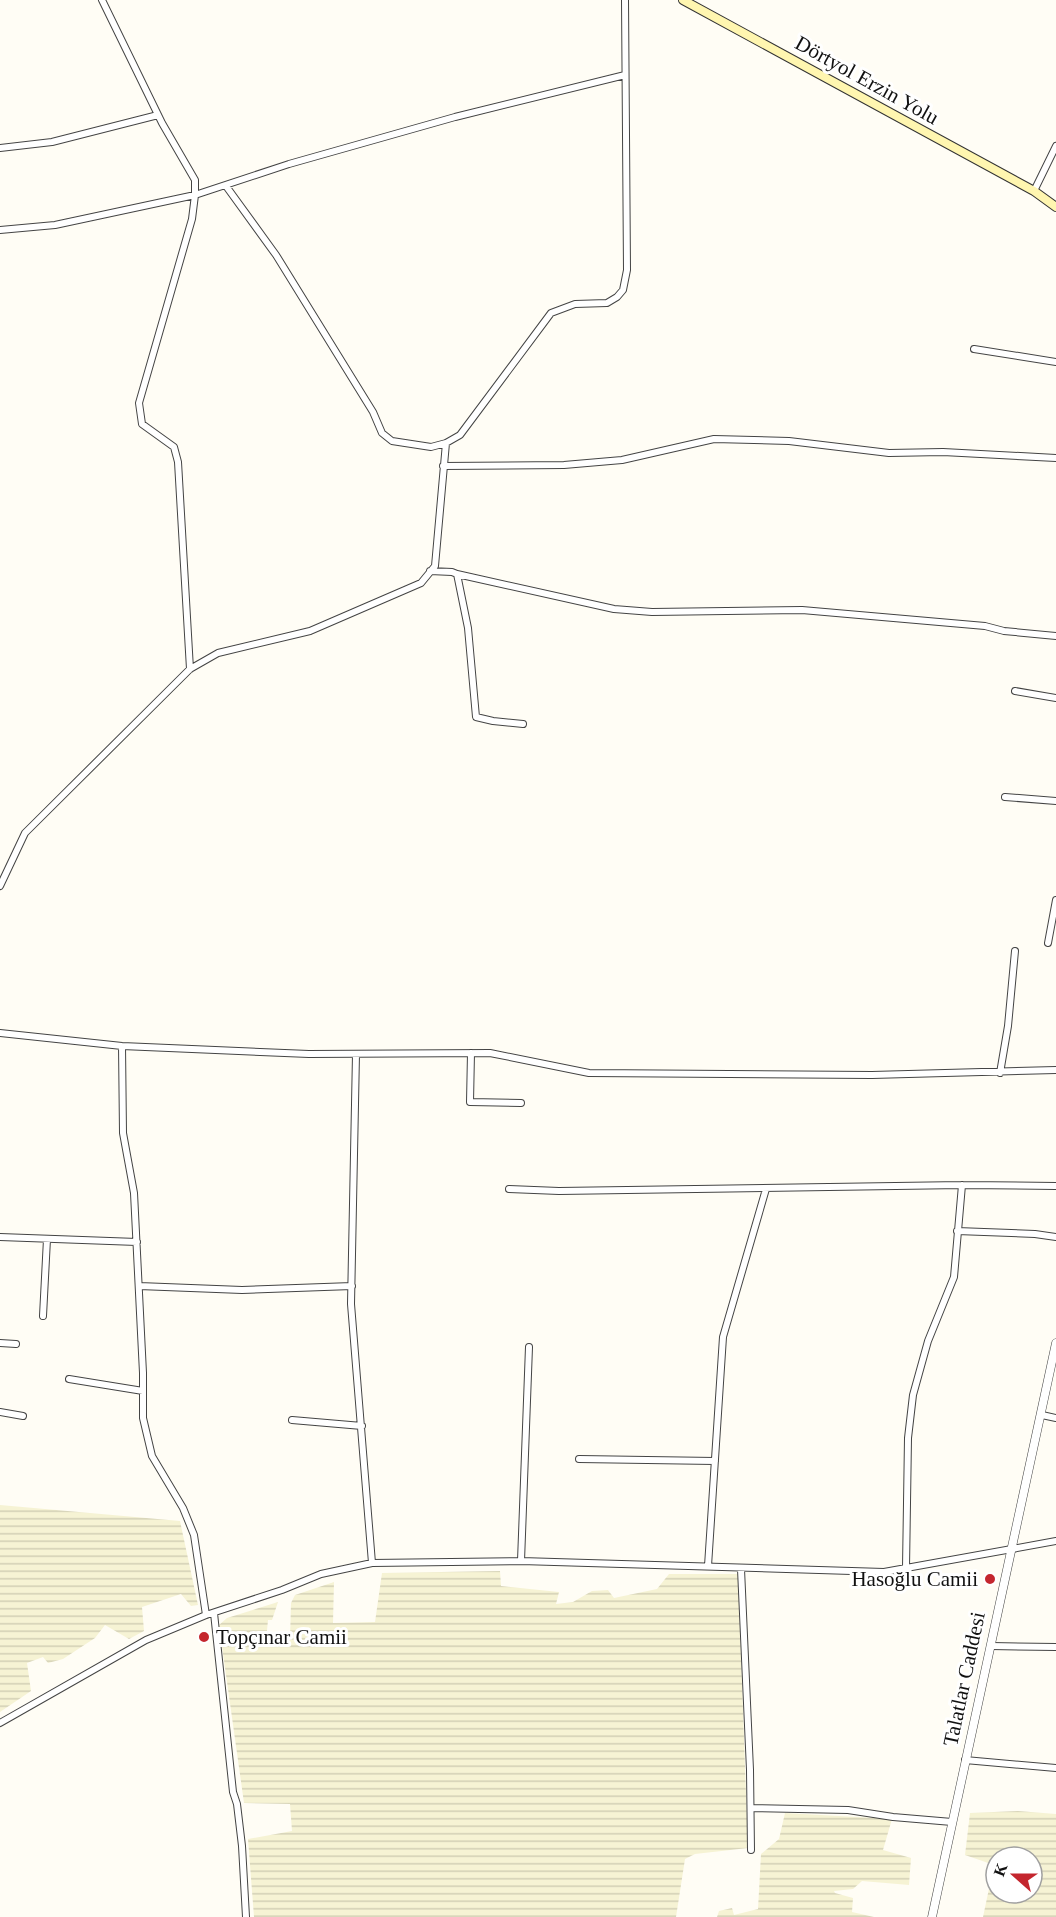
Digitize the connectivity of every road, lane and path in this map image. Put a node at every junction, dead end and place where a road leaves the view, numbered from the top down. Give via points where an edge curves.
1 (102, 0) edge
2 (625, 0) edge
3 (683, 0) edge
4 (625, 75) junction
5 (158, 115) junction
6 (1056, 146) edge
7 (0, 148) edge
8 (226, 186) junction
9 (1034, 191) junction
10 (195, 195) junction
11 (1056, 207) edge
12 (0, 230) edge
13 (974, 349) dead end
14 (1056, 362) edge
15 (446, 443) junction
16 (1056, 458) edge
17 (442, 466) junction
18 (430, 571) junction
19 (457, 574) junction
20 (1056, 636) edge
21 (190, 669) junction
22 (1015, 691) dead end
23 (1056, 698) edge
24 (523, 724) dead end
25 (1005, 796) dead end
26 (1056, 801) edge
27 (0, 886) edge
28 (1056, 900) edge
29 (1048, 943) dead end
30 (1015, 951) dead end
31 (0, 1033) edge
32 (122, 1046) junction
33 (471, 1053) junction
34 (356, 1054) junction
35 (1056, 1070) edge
36 (1000, 1073) junction
37 (520, 1103) dead end
38 (962, 1185) junction
39 (1056, 1186) edge
40 (509, 1189) dead end
41 (766, 1189) junction
42 (957, 1231) junction
43 (0, 1237) edge
44 (1056, 1237) edge
45 (47, 1239) junction
46 (137, 1242) junction
47 (139, 1286) junction
48 (351, 1286) junction
49 (43, 1316) dead end
50 (0, 1343) edge
51 (16, 1344) dead end
52 (529, 1347) dead end
53 (1056, 1348) edge
54 (69, 1379) dead end
55 (143, 1391) junction
56 (0, 1412) edge
57 (1041, 1415) junction
58 (23, 1416) dead end
59 (1056, 1418) edge
60 (292, 1420) dead end
61 (362, 1426) junction
62 (579, 1459) dead end
63 (715, 1461) junction
64 (1056, 1541) edge
65 (1012, 1548) junction
66 (521, 1561) junction
67 (372, 1563) junction
68 (708, 1566) junction
69 (906, 1568) junction
70 (741, 1569) junction
71 (214, 1612) junction
72 (206, 1615) junction
73 (991, 1646) junction
74 (1056, 1647) edge
75 (0, 1723) edge
76 (965, 1760) junction
77 (1056, 1768) edge
78 (751, 1808) junction
79 (952, 1822) junction
80 (751, 1850) dead end
81 (246, 1917) edge
82 (932, 1917) edge

1 - 5 street
2 - 4 street
3 - 9 main road, Dörtyol Erzin Yolu
4 - 8 street via 454,117
4 - 15 street via 627,270 623,290 607,303 575,304 551,313 460,435
5 - 7 street via 52,142
5 - 10 street via 195,180
6 - 9 street
8 - 10 street
8 - 15 street via 276,255 373,412 382,434 392,441 431,447
9 - 11 main road, Dörtyol Erzin Yolu
10 - 12 street via 55,225
10 - 21 street via 192,219 139,403 142,424 174,447 178,462
13 - 14 street
15 - 17 street
16 - 17 street via 889,453 789,441 724,439 622,460 564,465
17 - 18 street via 435,566
18 - 19 street
18 - 21 street via 421,583 309,631 218,654
19 - 20 street via 614,609 802,610
19 - 24 street via 468,628 476,717
21 - 27 street via 25,833
22 - 23 street
25 - 26 street
28 - 29 street
30 - 36 street
31 - 32 street
32 - 34 street
32 - 46 street via 123,1133 134,1192
33 - 34 street
33 - 36 street via 490,1053 590,1073
33 - 37 street via 470,1102
34 - 48 street
35 - 36 street
38 - 39 street
38 - 41 street
38 - 42 street
40 - 41 street
41 - 63 street via 723,1337
42 - 44 street
42 - 69 street via 954,1277 928,1341 913,1395 908,1438
43 - 45 street
45 - 46 street
45 - 49 street
46 - 47 street
47 - 48 street via 242,1290
47 - 55 street
48 - 61 street
50 - 51 street
52 - 66 street
53 - 57 street, Talatlar Caddesi
54 - 55 street
55 - 72 street via 143,1418 152,1456 194,1535
56 - 58 street
57 - 59 street
57 - 65 street, Talatlar Caddesi
60 - 61 street
61 - 67 street
62 - 63 street
63 - 68 street
64 - 65 street
65 - 69 street
65 - 73 street, Talatlar Caddesi
66 - 67 street
66 - 68 street
67 - 71 street via 321,1574
68 - 70 street
69 - 70 street via 884,1572
70 - 78 street
71 - 72 street
71 - 81 street via 242,1846
72 - 75 street via 146,1640
73 - 74 street
73 - 76 street, Talatlar Caddesi
76 - 77 street
76 - 79 street, Talatlar Caddesi
78 - 79 street via 848,1810
78 - 80 street
79 - 82 street, Talatlar Caddesi

